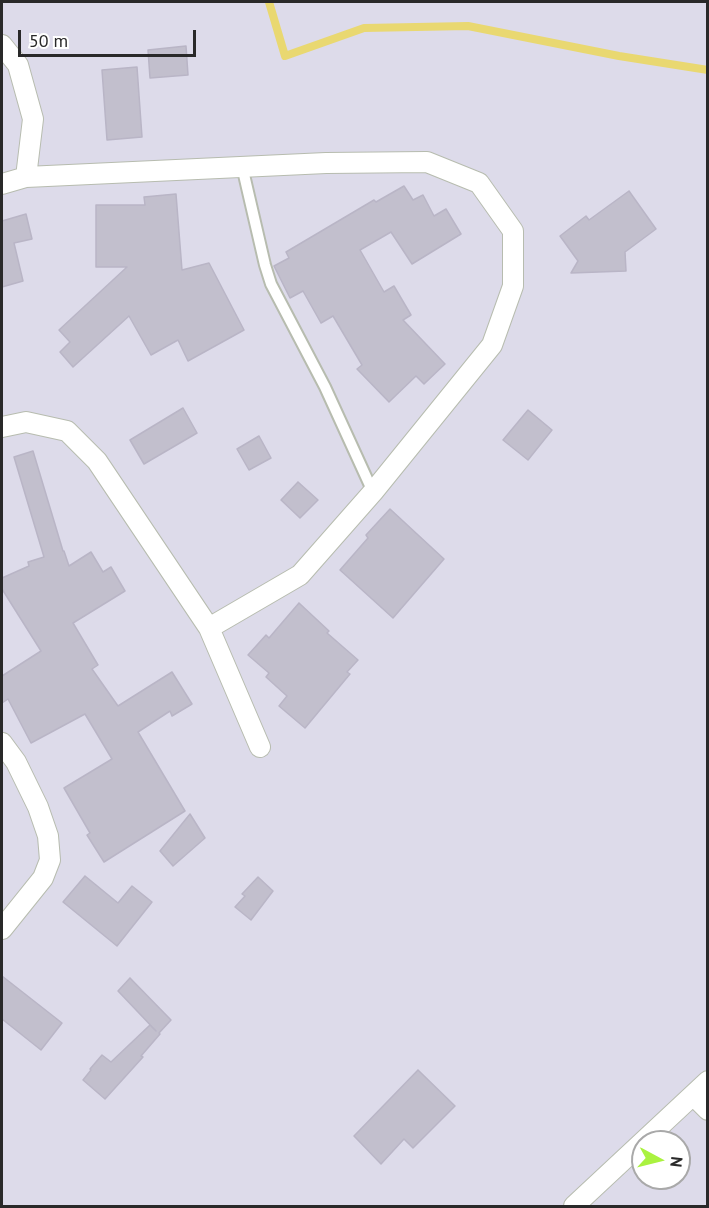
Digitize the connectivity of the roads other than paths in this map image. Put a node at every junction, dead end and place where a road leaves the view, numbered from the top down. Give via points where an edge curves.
1 (2, 45) edge
2 (242, 166) junction
3 (26, 177) junction
4 (2, 184) edge
5 (2, 427) edge
6 (373, 492) junction
7 (209, 628) junction
8 (2, 742) edge
9 (260, 747) dead end
10 (2, 929) edge
11 (708, 1081) edge
12 (693, 1095) junction
13 (708, 1110) edge
14 (574, 1206) edge

1 - 3 street via 18,65 33,119
2 - 3 street
2 - 6 lane via 271,284 325,387
2 - 6 street via 427,162 479,183 513,231 513,286 492,345
3 - 4 street
5 - 7 street via 26,422 67,431 97,461
6 - 7 street via 300,575
7 - 9 street
8 - 10 street via 38,807 48,836 50,860 44,878
11 - 12 street
12 - 13 street
12 - 14 street

